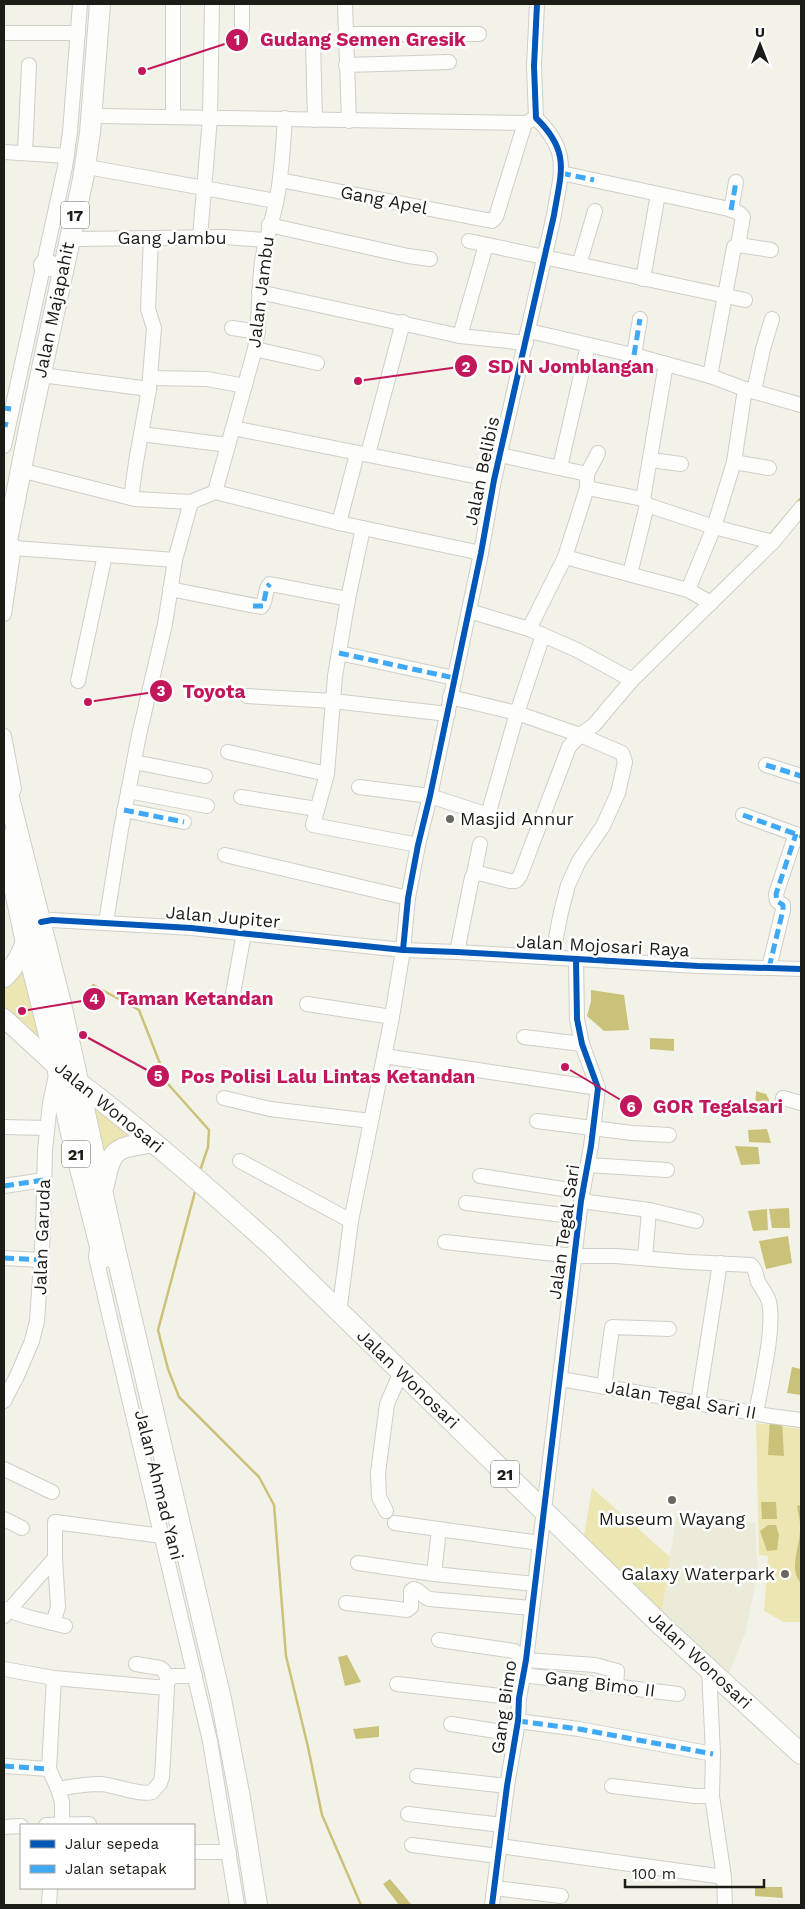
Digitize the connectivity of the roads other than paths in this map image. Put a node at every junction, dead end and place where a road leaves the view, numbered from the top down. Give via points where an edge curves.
1 (80, 4) edge
2 (88, 4) edge
3 (100, 4) edge
4 (108, 4) edge
5 (173, 4) edge
6 (212, 4) edge
7 (242, 4) edge
8 (345, 4) edge
9 (538, 4) edge
10 (242, 28) dead end
11 (4, 33) edge
12 (78, 33) junction
13 (345, 34) junction
14 (479, 34) dead end
15 (314, 42) dead end
16 (449, 62) dead end
17 (29, 65) dead end
18 (346, 65) junction
19 (99, 116) junction
20 (172, 117) junction
21 (210, 118) junction
22 (285, 118) junction
23 (315, 120) junction
24 (349, 121) junction
25 (531, 121) junction
26 (4, 152) edge
27 (25, 153) junction
28 (67, 156) junction
29 (93, 168) junction
30 (561, 173) junction
31 (280, 180) junction
32 (736, 182) dead end
33 (205, 189) junction
34 (658, 194) junction
35 (276, 201) junction
36 (731, 210) junction
37 (595, 211) dead end
38 (270, 225) junction
39 (200, 237) junction
40 (151, 238) junction
41 (79, 239) junction
42 (266, 240) junction
43 (469, 241) dead end
44 (486, 245) junction
45 (738, 245) junction
46 (771, 250) dead end
47 (543, 257) junction
48 (430, 259) dead end
49 (579, 265) junction
50 (48, 266) junction
51 (643, 279) junction
52 (258, 292) junction
53 (726, 297) junction
54 (745, 300) dead end
55 (640, 318) dead end
56 (772, 319) dead end
57 (403, 322) junction
58 (232, 328) dead end
59 (258, 332) junction
60 (460, 336) junction
61 (527, 337) junction
62 (588, 344) junction
63 (255, 349) junction
64 (634, 355) junction
65 (317, 363) dead end
66 (666, 364) junction
67 (49, 376) junction
68 (710, 376) junction
69 (150, 384) junction
70 (245, 386) junction
71 (750, 390) junction
72 (801, 405) edge
73 (12, 419) edge
74 (233, 428) junction
75 (141, 434) junction
76 (228, 445) junction
77 (4, 446) edge
78 (598, 453) dead end
79 (362, 454) junction
80 (500, 455) junction
81 (651, 460) junction
82 (734, 462) junction
83 (681, 464) dead end
84 (560, 468) junction
85 (769, 468) dead end
86 (28, 472) junction
87 (494, 480) junction
88 (587, 481) junction
89 (215, 492) junction
90 (4, 494) edge
91 (131, 498) junction
92 (191, 502) junction
93 (645, 502) junction
94 (801, 508) edge
95 (339, 523) junction
96 (714, 527) junction
97 (363, 528) junction
98 (773, 542) junction
99 (9, 552) edge
100 (481, 553) junction
101 (105, 555) junction
102 (565, 557) junction
103 (175, 560) junction
104 (630, 574) junction
105 (170, 589) junction
106 (688, 590) junction
107 (348, 599) junction
108 (711, 603) junction
109 (469, 611) junction
110 (4, 614) edge
111 (529, 629) junction
112 (543, 635) junction
113 (339, 653) junction
114 (454, 678) junction
115 (78, 680) dead end
116 (632, 680) junction
117 (247, 696) dead end
118 (450, 696) junction
119 (333, 701) junction
120 (517, 713) junction
121 (448, 714) junction
122 (580, 735) junction
123 (4, 736) edge
124 (228, 752) dead end
125 (134, 762) junction
126 (766, 765) dead end
127 (327, 774) junction
128 (205, 776) dead end
129 (801, 776) edge
130 (4, 778) edge
131 (359, 787) dead end
132 (128, 791) junction
133 (430, 796) junction
134 (241, 797) dead end
135 (207, 806) dead end
136 (317, 809) junction
137 (124, 810) junction
138 (743, 815) dead end
139 (184, 822) dead end
140 (799, 835) edge
141 (4, 840) edge
142 (480, 844) dead end
143 (418, 845) junction
144 (225, 855) dead end
145 (13, 862) edge
146 (474, 874) junction
147 (408, 898) junction
148 (41, 922) junction
149 (106, 922) junction
150 (244, 932) junction
151 (26, 942) junction
152 (402, 950) junction
153 (457, 952) junction
154 (552, 958) junction
155 (576, 959) junction
156 (769, 968) junction
157 (801, 969) edge
158 (4, 977) edge
159 (232, 999) dead end
160 (308, 1004) dead end
161 (392, 1017) junction
162 (4, 1018) edge
163 (524, 1037) dead end
164 (582, 1044) junction
165 (384, 1056) junction
166 (57, 1067) junction
167 (79, 1084) junction
168 (598, 1088) junction
169 (224, 1098) dead end
170 (783, 1098) dead end
171 (801, 1103) edge
172 (371, 1121) junction
173 (537, 1121) dead end
174 (4, 1127) edge
175 (47, 1128) junction
176 (593, 1128) junction
177 (668, 1135) dead end
178 (153, 1142) junction
179 (240, 1161) dead end
180 (588, 1165) junction
181 (667, 1170) dead end
182 (480, 1176) dead end
183 (44, 1180) junction
184 (4, 1186) edge
185 (102, 1192) junction
186 (581, 1196) junction
187 (466, 1203) dead end
188 (649, 1210) junction
189 (579, 1217) junction
190 (351, 1221) junction
191 (696, 1221) dead end
192 (105, 1236) junction
193 (445, 1242) dead end
194 (574, 1256) junction
195 (4, 1258) edge
196 (645, 1258) junction
197 (42, 1260) junction
198 (720, 1263) junction
199 (339, 1313) junction
200 (669, 1330) dead end
201 (401, 1372) junction
202 (10, 1374) edge
203 (561, 1379) junction
204 (604, 1387) junction
205 (4, 1401) edge
206 (698, 1403) junction
207 (756, 1413) junction
208 (801, 1420) edge
209 (4, 1469) edge
210 (52, 1492) dead end
211 (386, 1511) dead end
212 (544, 1512) junction
213 (4, 1519) edge
214 (396, 1523) dead end
215 (22, 1528) dead end
216 (439, 1529) junction
217 (162, 1536) junction
218 (540, 1543) junction
219 (55, 1558) junction
220 (358, 1563) dead end
221 (434, 1574) junction
222 (534, 1584) junction
223 (202, 1598) junction
224 (346, 1603) dead end
225 (532, 1608) junction
226 (5, 1612) edge
227 (439, 1640) dead end
228 (526, 1660) junction
229 (136, 1664) dead end
230 (709, 1668) junction
231 (4, 1669) edge
232 (523, 1675) junction
233 (195, 1676) junction
234 (54, 1678) junction
235 (168, 1683) junction
236 (397, 1684) dead end
237 (616, 1686) junction
238 (678, 1694) dead end
239 (519, 1698) junction
240 (451, 1724) dead end
241 (517, 1727) junction
242 (213, 1740) junction
243 (713, 1754) junction
244 (801, 1754) edge
245 (4, 1766) edge
246 (49, 1769) junction
247 (417, 1776) dead end
248 (507, 1786) junction
249 (612, 1786) dead end
250 (58, 1789) junction
251 (712, 1796) junction
252 (408, 1814) dead end
253 (52, 1824) edge
254 (502, 1825) junction
255 (20, 1826) edge
256 (4, 1827) edge
257 (412, 1845) dead end
258 (499, 1851) junction
259 (195, 1852) edge
260 (229, 1852) junction
261 (724, 1877) junction
262 (494, 1888) junction
263 (50, 1889) edge
264 (561, 1896) dead end
265 (49, 1905) edge
266 (237, 1905) edge
267 (246, 1905) edge
268 (257, 1905) edge
269 (265, 1905) edge
270 (492, 1905) edge
271 (725, 1905) edge

1 - 12 street
2 - 50 highway, Jalan Majapahit / 17 via 74,159
3 - 73 highway, Jalan Majapahit / 17 via 90,133 83,179
4 - 19 street
5 - 20 street
6 - 21 street
7 - 10 street
8 - 13 street
9 - 25 street
11 - 12 street
12 - 28 street
13 - 14 street
13 - 18 street
15 - 23 street
16 - 18 street
17 - 27 street
18 - 24 street
19 - 20 street
19 - 29 street
20 - 21 street
21 - 22 street
21 - 33 street
22 - 23 street
22 - 31 street, Jalan Jambu
23 - 24 street
24 - 25 street
25 - 30 street, Jalan Belibis via 549,130 558,144
25 - 31 street, Gang Apel via 496,217 488,222
26 - 27 street
27 - 28 street
28 - 50 street
29 - 33 street
29 - 41 street
30 - 34 street
30 - 47 street, Jalan Belibis
31 - 35 street, Jalan Jambu
32 - 36 street
33 - 35 street
33 - 39 street
34 - 36 street
34 - 51 street
35 - 38 street, Jalan Jambu
36 - 45 street via 744,217
37 - 49 street
38 - 42 street, Jalan Jambu
38 - 48 street
39 - 40 street, Gang Jambu
39 - 42 street, Gang Jambu
40 - 41 street, Gang Jambu
40 - 69 street via 148,309 154,328
41 - 67 street
42 - 52 street, Jalan Jambu
43 - 44 street
44 - 47 street
44 - 60 street
45 - 46 street
45 - 53 street via 733,249
47 - 49 street
47 - 61 street, Jalan Belibis
49 - 51 street
50 - 73 highway, Jalan Majapahit / 17
51 - 53 street
52 - 57 street
52 - 59 street, Jalan Jambu
53 - 54 street
53 - 68 street
55 - 64 street
56 - 71 street
57 - 60 street
57 - 79 street
58 - 59 street
59 - 63 street, Jalan Jambu
60 - 61 street
61 - 62 street
61 - 80 street, Jalan Belibis
62 - 64 street
62 - 84 street
63 - 65 street
63 - 70 street, Jalan Jambu
64 - 66 street
66 - 68 street
66 - 81 street
67 - 69 street
67 - 86 street
68 - 71 street
69 - 70 street via 207,379
69 - 75 street
70 - 74 street, Jalan Jambu
71 - 72 street
71 - 82 street
73 - 77 street
73 - 90 highway, Jalan Majapahit / 17
73 - 99 highway, Jalan Majapahit / 17
74 - 76 street, Jalan Jambu
74 - 79 street
75 - 76 street
75 - 91 street
76 - 89 street, Jalan Jambu
78 - 88 street
79 - 87 street
79 - 95 street
80 - 84 street
80 - 87 street, Jalan Belibis
81 - 83 street
81 - 93 street
82 - 85 street
82 - 96 street
84 - 88 street
86 - 91 street
86 - 99 street
87 - 100 street, Jalan Belibis
88 - 93 street
88 - 102 street
89 - 92 street
89 - 95 street
91 - 92 street
92 - 103 street
93 - 96 street
93 - 104 street
94 - 98 street
95 - 97 street
96 - 98 street
96 - 106 street
97 - 100 street
97 - 107 street
98 - 108 street
99 - 101 street
99 - 110 street
100 - 109 street, Jalan Belibis
101 - 103 street
101 - 115 street
102 - 104 street
102 - 111 street
103 - 105 street
104 - 106 street
105 - 107 street via 262,607 270,584
105 - 125 street
106 - 108 street
107 - 113 street
108 - 116 street
109 - 111 street
109 - 114 street, Jalan Belibis
111 - 112 street
112 - 116 street
112 - 120 street
113 - 114 street
113 - 119 street
114 - 118 street, Jalan Belibis
116 - 122 street via 594,726
117 - 119 street
118 - 120 street
118 - 121 street, Jalan Belibis
119 - 121 street
119 - 127 street
120 - 122 street
120 - 133 street via 488,815
121 - 133 street, Jalan Belibis
122 - 146 street via 569,746 520,876 510,882
122 - 154 street via 622,753 625,762 618,793 603,826 579,861 568,885
123 - 145 street via 23,828
124 - 127 street
125 - 128 street
125 - 132 street
126 - 129 street
127 - 136 street
130 - 145 highway
131 - 133 street
132 - 135 street
132 - 137 street
133 - 143 street, Jalan Belibis
134 - 136 street
136 - 143 street via 313,825
137 - 139 street
137 - 149 street
138 - 140 street
140 - 156 street via 776,894 784,910
141 - 145 highway
142 - 146 street
143 - 147 street, Jalan Belibis
144 - 147 street
145 - 148 highway
145 - 151 highway
146 - 153 street
147 - 152 street, Jalan Belibis
148 - 149 street, Jalan Jupiter
148 - 167 highway
149 - 150 street, Jalan Jupiter
150 - 152 street, Jalan Jupiter
150 - 159 street
151 - 158 highway via 22,955
151 - 166 highway
152 - 153 street, Jalan Mojosari Raya
152 - 161 street, Jalan Belibis
153 - 154 street, Jalan Mojosari Raya
154 - 155 street, Jalan Mojosari Raya
155 - 156 street, Jalan Mojosari Raya
155 - 164 street, Jalan Tegal Sari via 577,1019
156 - 157 street, Jalan Mojosari Raya
160 - 161 street
161 - 165 street, Jalan Belibis
162 - 166 main road, Jalan Wonosari
163 - 164 street
164 - 168 street, Jalan Tegal Sari
165 - 168 street
165 - 172 street, Jalan Belibis
166 - 167 highway, Jalan Wonosari / 21
166 - 175 street, Jalan Garuda
166 - 192 highway, Jalan Ahmad Yani / 21 via 70,1129
167 - 178 highway, Jalan Wonosari / 21
167 - 185 highway, Jalan Ahmad Yani / 21
168 - 176 street, Jalan Tegal Sari
169 - 172 street via 270,1109
170 - 171 street
172 - 190 street, Jalan Belibis
173 - 176 street
174 - 175 street
175 - 183 street, Jalan Garuda
176 - 177 street
176 - 180 street, Jalan Tegal Sari
178 - 185 highway, 21 via 124,1147 114,1154
178 - 199 highway, Jalan Wonosari / 21 via 273,1247
179 - 190 street
180 - 181 street
180 - 186 street, Jalan Tegal Sari
182 - 186 street
183 - 184 street
183 - 197 street, Jalan Garuda
185 - 192 highway, Jalan Ahmad Yani / 21
186 - 188 street
186 - 189 street, Jalan Tegal Sari
187 - 189 street
188 - 191 street
188 - 196 street
189 - 194 street, Jalan Tegal Sari
190 - 199 street, Jalan Belibis
192 - 217 street via 96,1257
192 - 223 highway, Jalan Ahmad Yani / 21
192 - 242 highway, Jalan Ahmad Yani / 21 via 193,1626
193 - 194 street
194 - 196 street
194 - 203 street, Jalan Tegal Sari
195 - 197 street
196 - 198 street
197 - 202 street, Jalan Garuda via 37,1321 32,1341
198 - 206 street
198 - 207 street via 754,1267 770,1304 769,1334
199 - 201 highway, Jalan Wonosari / 21
200 - 204 street via 612,1327
201 - 211 street via 387,1404 378,1473 379,1497
201 - 212 highway, Jalan Wonosari / 21
202 - 205 street, Jalan Garuda
203 - 204 street, Jalan Tegal Sari II
203 - 212 street, Jalan Tegal Sari
204 - 206 street, Jalan Tegal Sari II
206 - 207 street, Jalan Tegal Sari II
207 - 208 street, Jalan Tegal Sari II
209 - 210 street
212 - 218 street, Gang Bimo
212 - 230 highway, Jalan Wonosari / 21
213 - 215 street
214 - 216 street
216 - 218 street
216 - 221 street
217 - 219 street via 55,1522
217 - 233 street
218 - 222 street, Gang Bimo
219 - 226 street
219 - 226 street via 59,1625
220 - 221 street
221 - 222 street
222 - 225 street, Gang Bimo
223 - 268 highway, Jalan Ahmad Yani / 21
223 - 269 street via 229,1694
224 - 225 street via 407,1610 411,1607 411,1591 414,1589 429,1599
225 - 228 street, Gang Bimo
227 - 228 street via 514,1651
228 - 232 street, Gang Bimo
228 - 237 street via 610,1668 618,1671
229 - 235 street via 160,1668
230 - 243 street
230 - 244 highway, Jalan Wonosari / 21
231 - 234 street
232 - 237 street, Gang Bimo II
232 - 239 street, Gang Bimo
233 - 235 street via 178,1676
233 - 242 street
234 - 235 street
234 - 246 street
235 - 250 street via 162,1777 154,1789 148,1793 102,1784
236 - 239 street
237 - 238 street, Gang Bimo II
239 - 241 street, Gang Bimo
240 - 241 street
241 - 243 street via 579,1729
241 - 248 street, Gang Bimo
242 - 260 street
242 - 267 highway, Jalan Ahmad Yani / 21 via 236,1829
243 - 251 street
245 - 246 street
246 - 250 street
247 - 248 street
248 - 254 street, Gang Bimo
249 - 251 street
250 - 253 street via 62,1802
251 - 261 street
252 - 254 street
254 - 258 street, Gang Bimo
255 - 256 street
257 - 258 street
258 - 261 street
258 - 262 street, Gang Bimo
259 - 260 street
260 - 266 street
261 - 271 street
262 - 264 street
262 - 270 street, Gang Bimo
263 - 265 street

